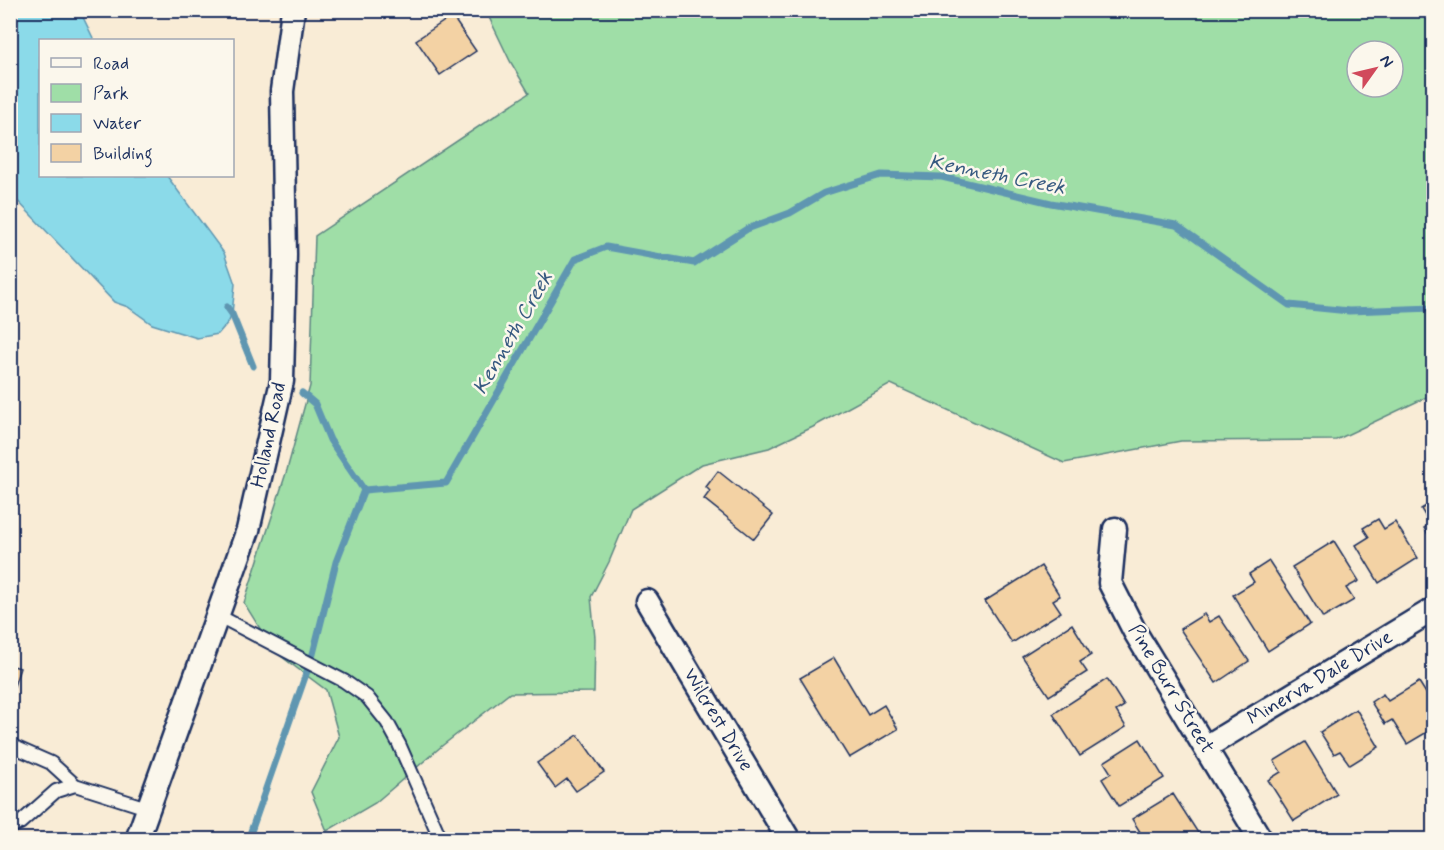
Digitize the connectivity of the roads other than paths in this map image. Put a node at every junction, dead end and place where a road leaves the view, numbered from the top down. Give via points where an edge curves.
1 (293, 10) edge
2 (1115, 529) dead end
3 (647, 601) dead end
4 (1434, 609) edge
5 (217, 615) junction
6 (10, 745) edge
7 (1206, 747) junction
8 (75, 785) junction
9 (147, 808) junction
10 (10, 827) edge
11 (136, 840) edge
12 (441, 840) edge
13 (789, 840) edge
14 (1261, 840) edge

1 - 5 street, Holland Road via 282,91 282,381 248,530
2 - 7 street, Pine Burr Street via 1110,583 1135,632
3 - 13 street, Wilcrest Drive
4 - 7 street, Minerva Dale Drive
5 - 9 street, Holland Road
5 - 12 lane via 368,697 387,722
6 - 8 lane via 51,763
7 - 14 street, Pine Burr Street
8 - 9 lane
8 - 10 lane via 56,791 20,824
9 - 11 street, Holland Road

